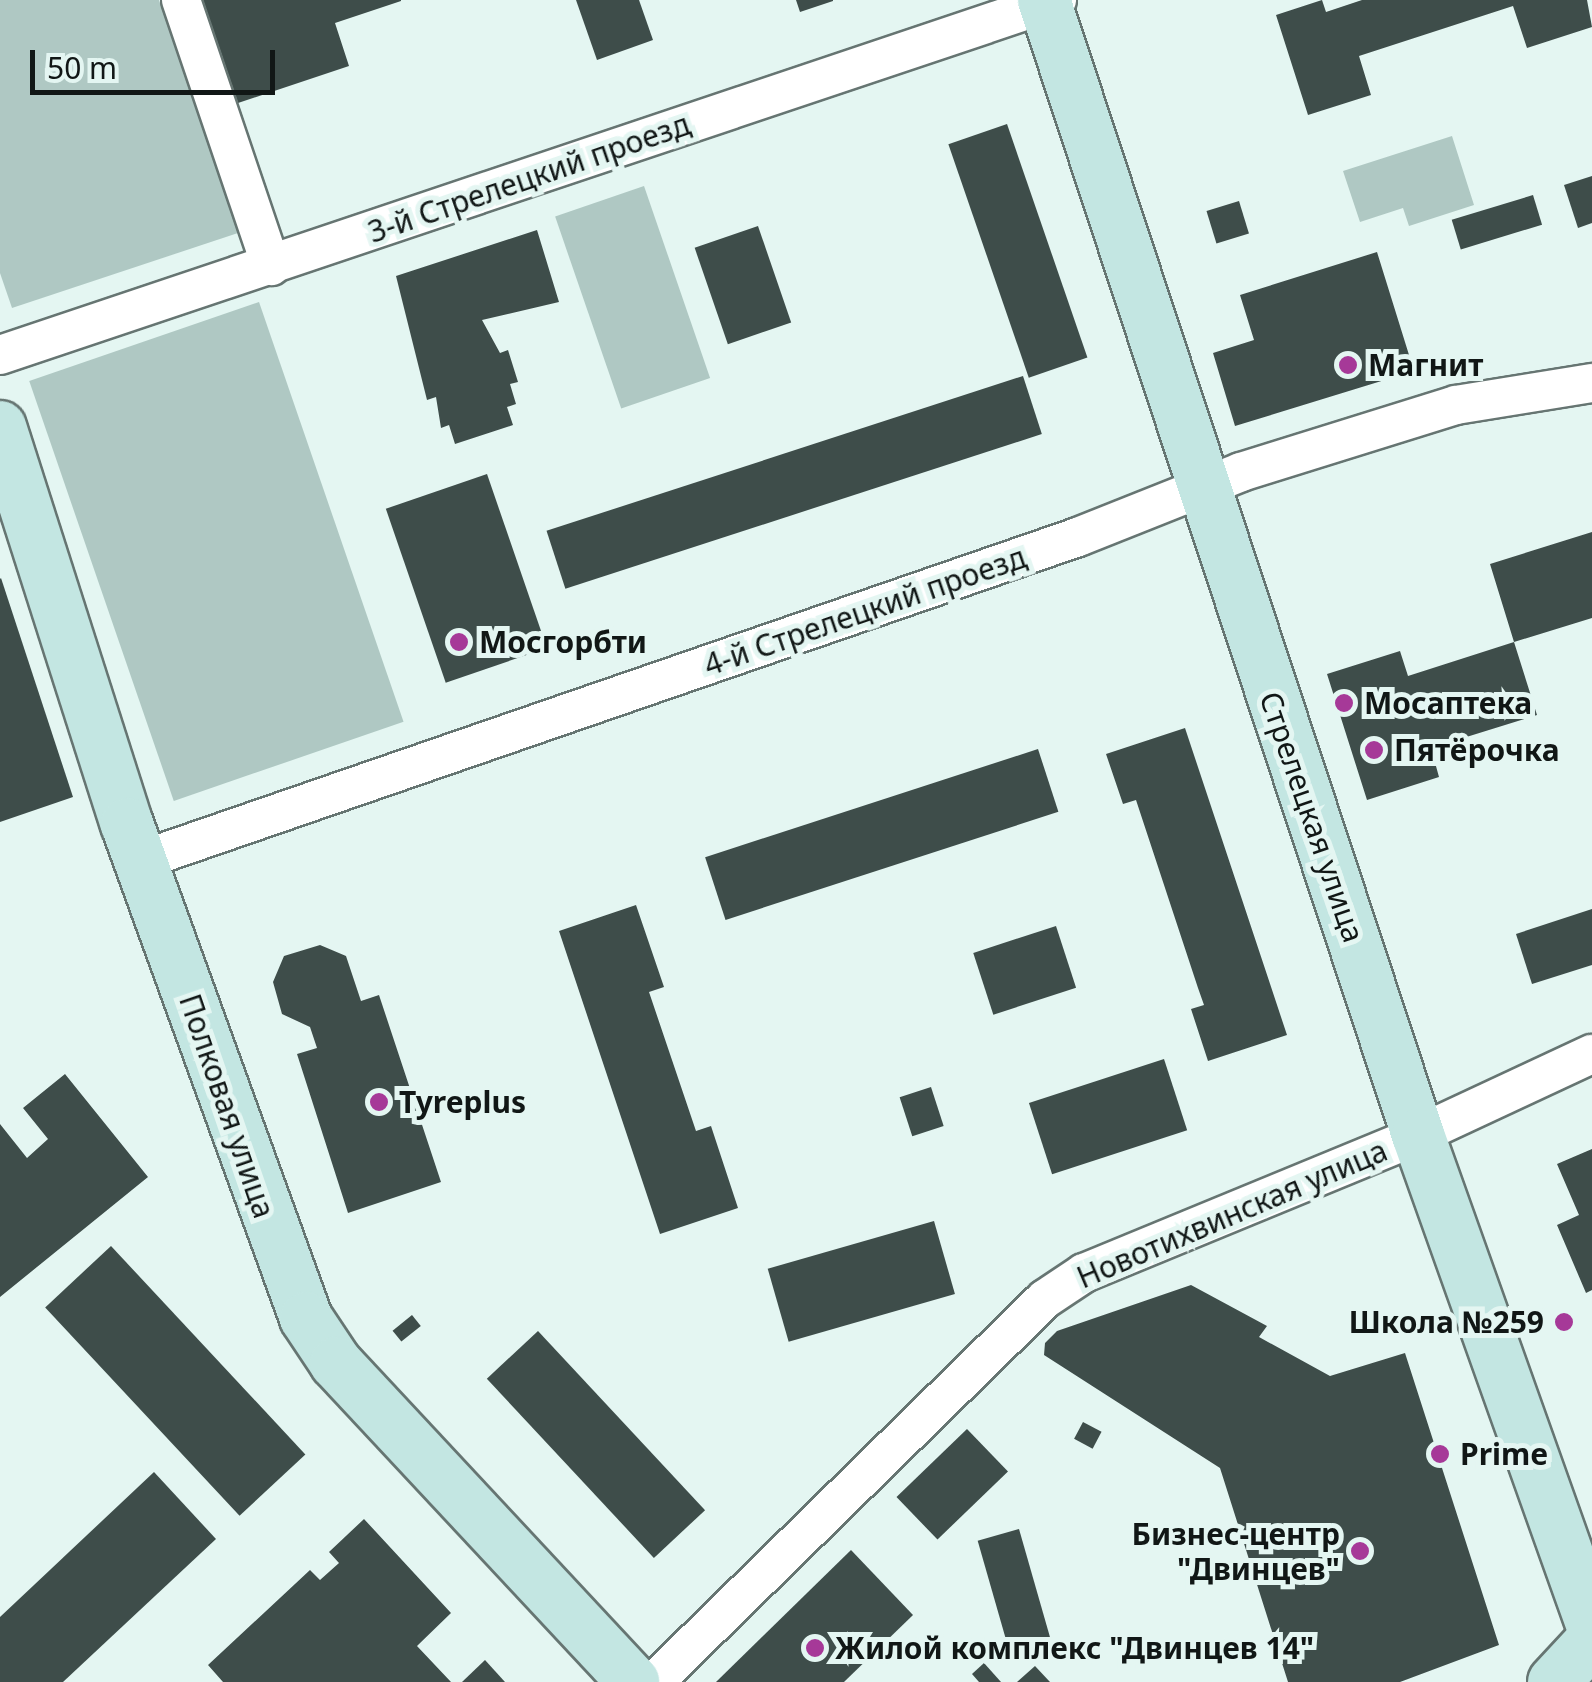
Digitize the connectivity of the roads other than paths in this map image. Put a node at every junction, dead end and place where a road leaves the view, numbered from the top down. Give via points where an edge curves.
1 (181, 0) edge
2 (1049, 1) edge
3 (271, 266) junction
4 (0, 355) edge
5 (1592, 383) edge
6 (0, 427) edge
7 (1202, 488) junction
8 (142, 860) junction
9 (1592, 1054) edge
10 (1418, 1135) junction
11 (1592, 1624) edge
12 (1592, 1642) edge
13 (633, 1682) edge
14 (654, 1682) edge
15 (1554, 1682) edge

1 - 3 street
2 - 3 street, 3-й Стрелецкий проезд
2 - 7 street, Стрелецкая улица
3 - 4 street, 3-й Стрелецкий проезд
5 - 7 street, 4-й Стрелецкий проезд via 1456,405
6 - 8 street, Полковая улица
7 - 8 street, 4-й Стрелецкий проезд via 591,708
7 - 10 street, Стрелецкая улица
8 - 13 street, Полковая улица via 306,1318 349,1377
9 - 10 street, Новотихвинская улица
10 - 11 street, Стрелецкая улица
10 - 14 street, Новотихвинская улица via 1136,1250 1045,1300
12 - 15 street

